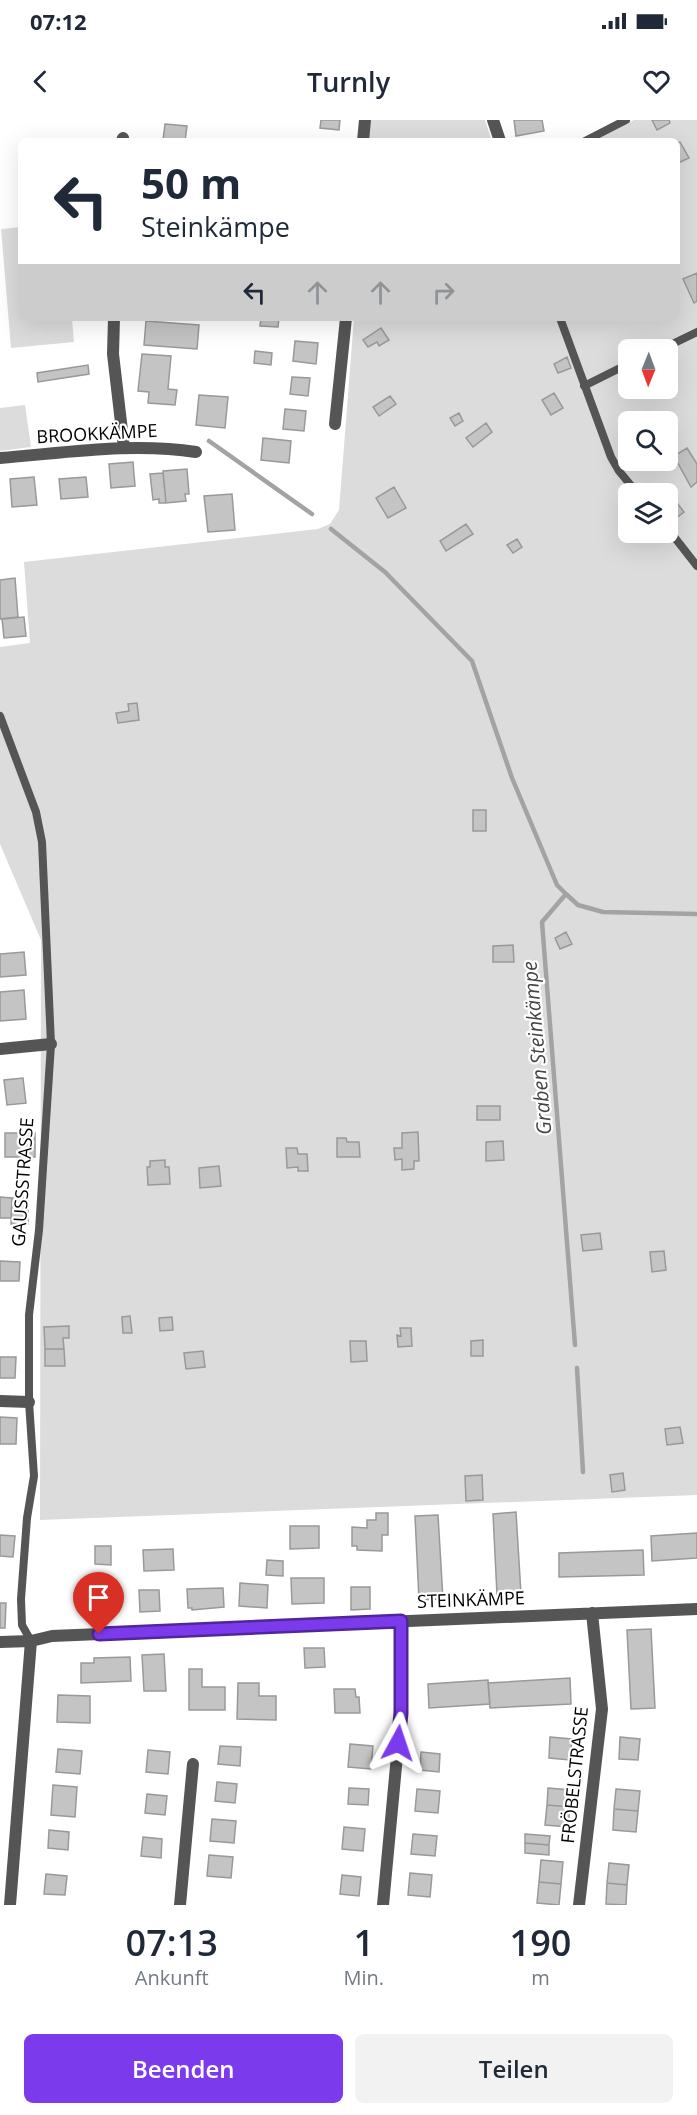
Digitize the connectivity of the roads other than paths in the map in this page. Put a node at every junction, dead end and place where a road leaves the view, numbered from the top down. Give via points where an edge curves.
1 (365, 120) edge
2 (493, 120) edge
3 (626, 120) edge
4 (363, 138) edge
5 (499, 138) edge
6 (591, 138) edge
7 (114, 321) edge
8 (345, 321) edge
9 (561, 321) edge
10 (697, 332) edge
11 (678, 341) edge
12 (618, 369) edge
13 (584, 386) junction
14 (335, 424) dead end
15 (124, 448) junction
16 (196, 452) dead end
17 (0, 458) edge
18 (629, 483) edge
19 (678, 542) edge
20 (697, 566) edge
21 (0, 716) edge
22 (51, 1044) junction
23 (0, 1049) edge
24 (0, 1401) edge
25 (29, 1402) junction
26 (697, 1609) edge
27 (592, 1613) junction
28 (401, 1621) junction
29 (31, 1641) junction
30 (0, 1642) edge
31 (193, 1764) dead end
32 (10, 1905) edge
33 (180, 1905) edge
34 (383, 1905) edge
35 (579, 1905) edge

1 - 4 street
2 - 5 street
3 - 6 lane
7 - 15 street via 113,354
8 - 14 street
9 - 13 lane
10 - 11 lane
12 - 13 lane
13 - 18 lane via 611,457
15 - 16 street, BROOKKÄMPE
15 - 17 street, BROOKKÄMPE
19 - 20 lane
21 - 22 lane, GAUSSSTRASSE via 36,812 42,842
22 - 23 street
22 - 25 lane, GAUSSSTRASSE via 39,1230 28,1315
24 - 25 street
25 - 29 lane, GAUSSSTRASSE via 34,1476 21,1599 22,1625
26 - 27 street, STEINKÄMPE
27 - 28 street, STEINKÄMPE
27 - 35 street, FRÖBELSTRASSE via 602,1709
28 - 29 street, STEINKÄMPE via 52,1636
28 - 34 street via 401,1713
29 - 30 street, STEINKÄMPE
29 - 32 street, GAUSSSTRASSE
31 - 33 street

